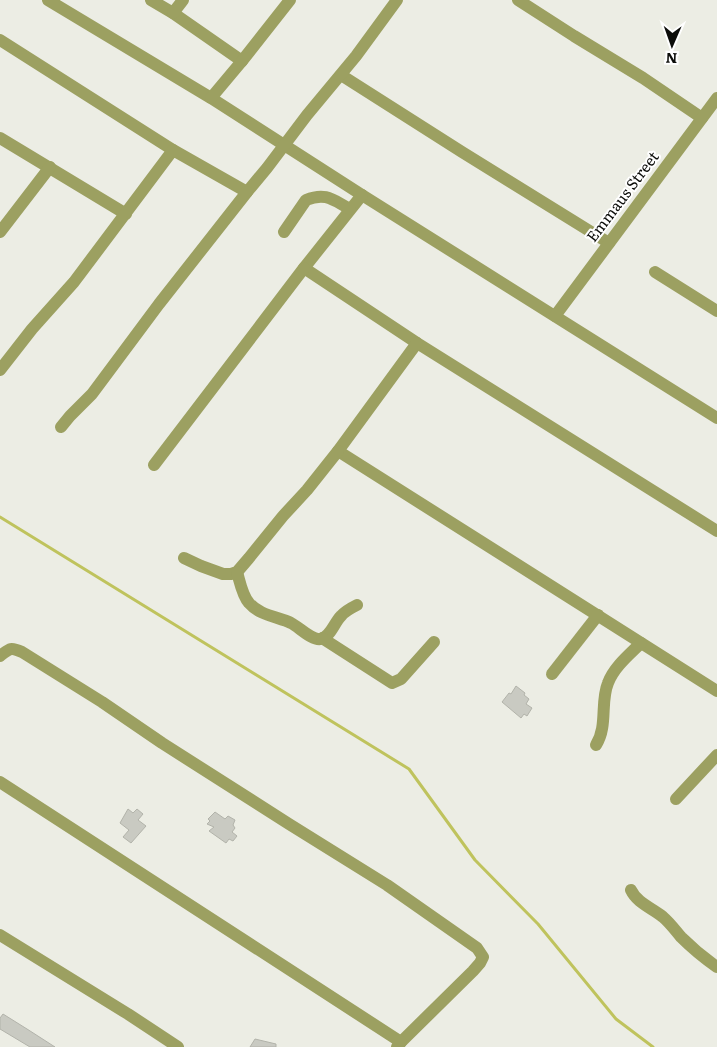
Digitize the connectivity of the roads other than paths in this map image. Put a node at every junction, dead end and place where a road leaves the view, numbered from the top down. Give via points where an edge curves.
1 (48, 0) edge
2 (151, 0) edge
3 (183, 0) edge
4 (290, 0) edge
5 (397, 0) edge
6 (518, 0) edge
7 (173, 13) junction
8 (0, 40) edge
9 (242, 61) junction
10 (341, 74) junction
11 (211, 98) junction
12 (717, 98) edge
13 (702, 118) junction
14 (0, 138) edge
15 (284, 145) junction
16 (173, 150) junction
17 (50, 167) junction
18 (247, 192) junction
19 (362, 195) junction
20 (350, 209) junction
21 (126, 214) junction
22 (0, 232) edge
23 (284, 232) dead end
24 (609, 243) junction
25 (304, 268) junction
26 (655, 272) dead end
27 (717, 311) edge
28 (555, 316) junction
29 (418, 342) junction
30 (0, 370) edge
31 (717, 418) edge
32 (61, 427) dead end
33 (338, 450) junction
34 (154, 465) dead end
35 (717, 531) edge
36 (184, 558) dead end
37 (237, 572) junction
38 (357, 605) dead end
39 (598, 615) junction
40 (322, 638) junction
41 (434, 642) dead end
42 (641, 643) junction
43 (0, 656) edge
44 (552, 674) dead end
45 (717, 691) edge
46 (596, 745) dead end
47 (717, 755) edge
48 (0, 782) edge
49 (676, 799) dead end
50 (630, 890) dead end
51 (0, 935) edge
52 (717, 967) edge
53 (399, 1044) edge
54 (178, 1047) edge

1 - 11 street
2 - 7 street
3 - 7 street
4 - 9 street
5 - 10 street
6 - 13 street
7 - 9 street
8 - 16 street
9 - 11 street
10 - 15 street
10 - 24 street
11 - 15 street
12 - 13 street, Emmaus Street
13 - 24 street, Emmaus Street
14 - 17 street
15 - 18 street
15 - 19 street
16 - 18 street
16 - 21 street
17 - 21 street
17 - 22 street
18 - 32 street via 92,394
19 - 20 street
19 - 28 street
20 - 23 street via 327,197 306,200
20 - 25 street
21 - 30 street
24 - 28 street, Emmaus Street
25 - 29 street
25 - 34 street
26 - 27 street
28 - 31 street
29 - 33 street
29 - 35 street
33 - 37 street
33 - 39 street
36 - 37 street via 223,574
37 - 40 street via 250,605 289,622 313,638
38 - 40 street via 341,615
39 - 42 street
39 - 44 street
40 - 41 street via 392,683 402,679
42 - 45 street
42 - 46 street via 620,664 608,683 603,730
43 - 53 street via 13,648 22,652 388,885 476,948 482,957 480,963
47 - 49 street
48 - 53 street
50 - 52 street
51 - 54 street

